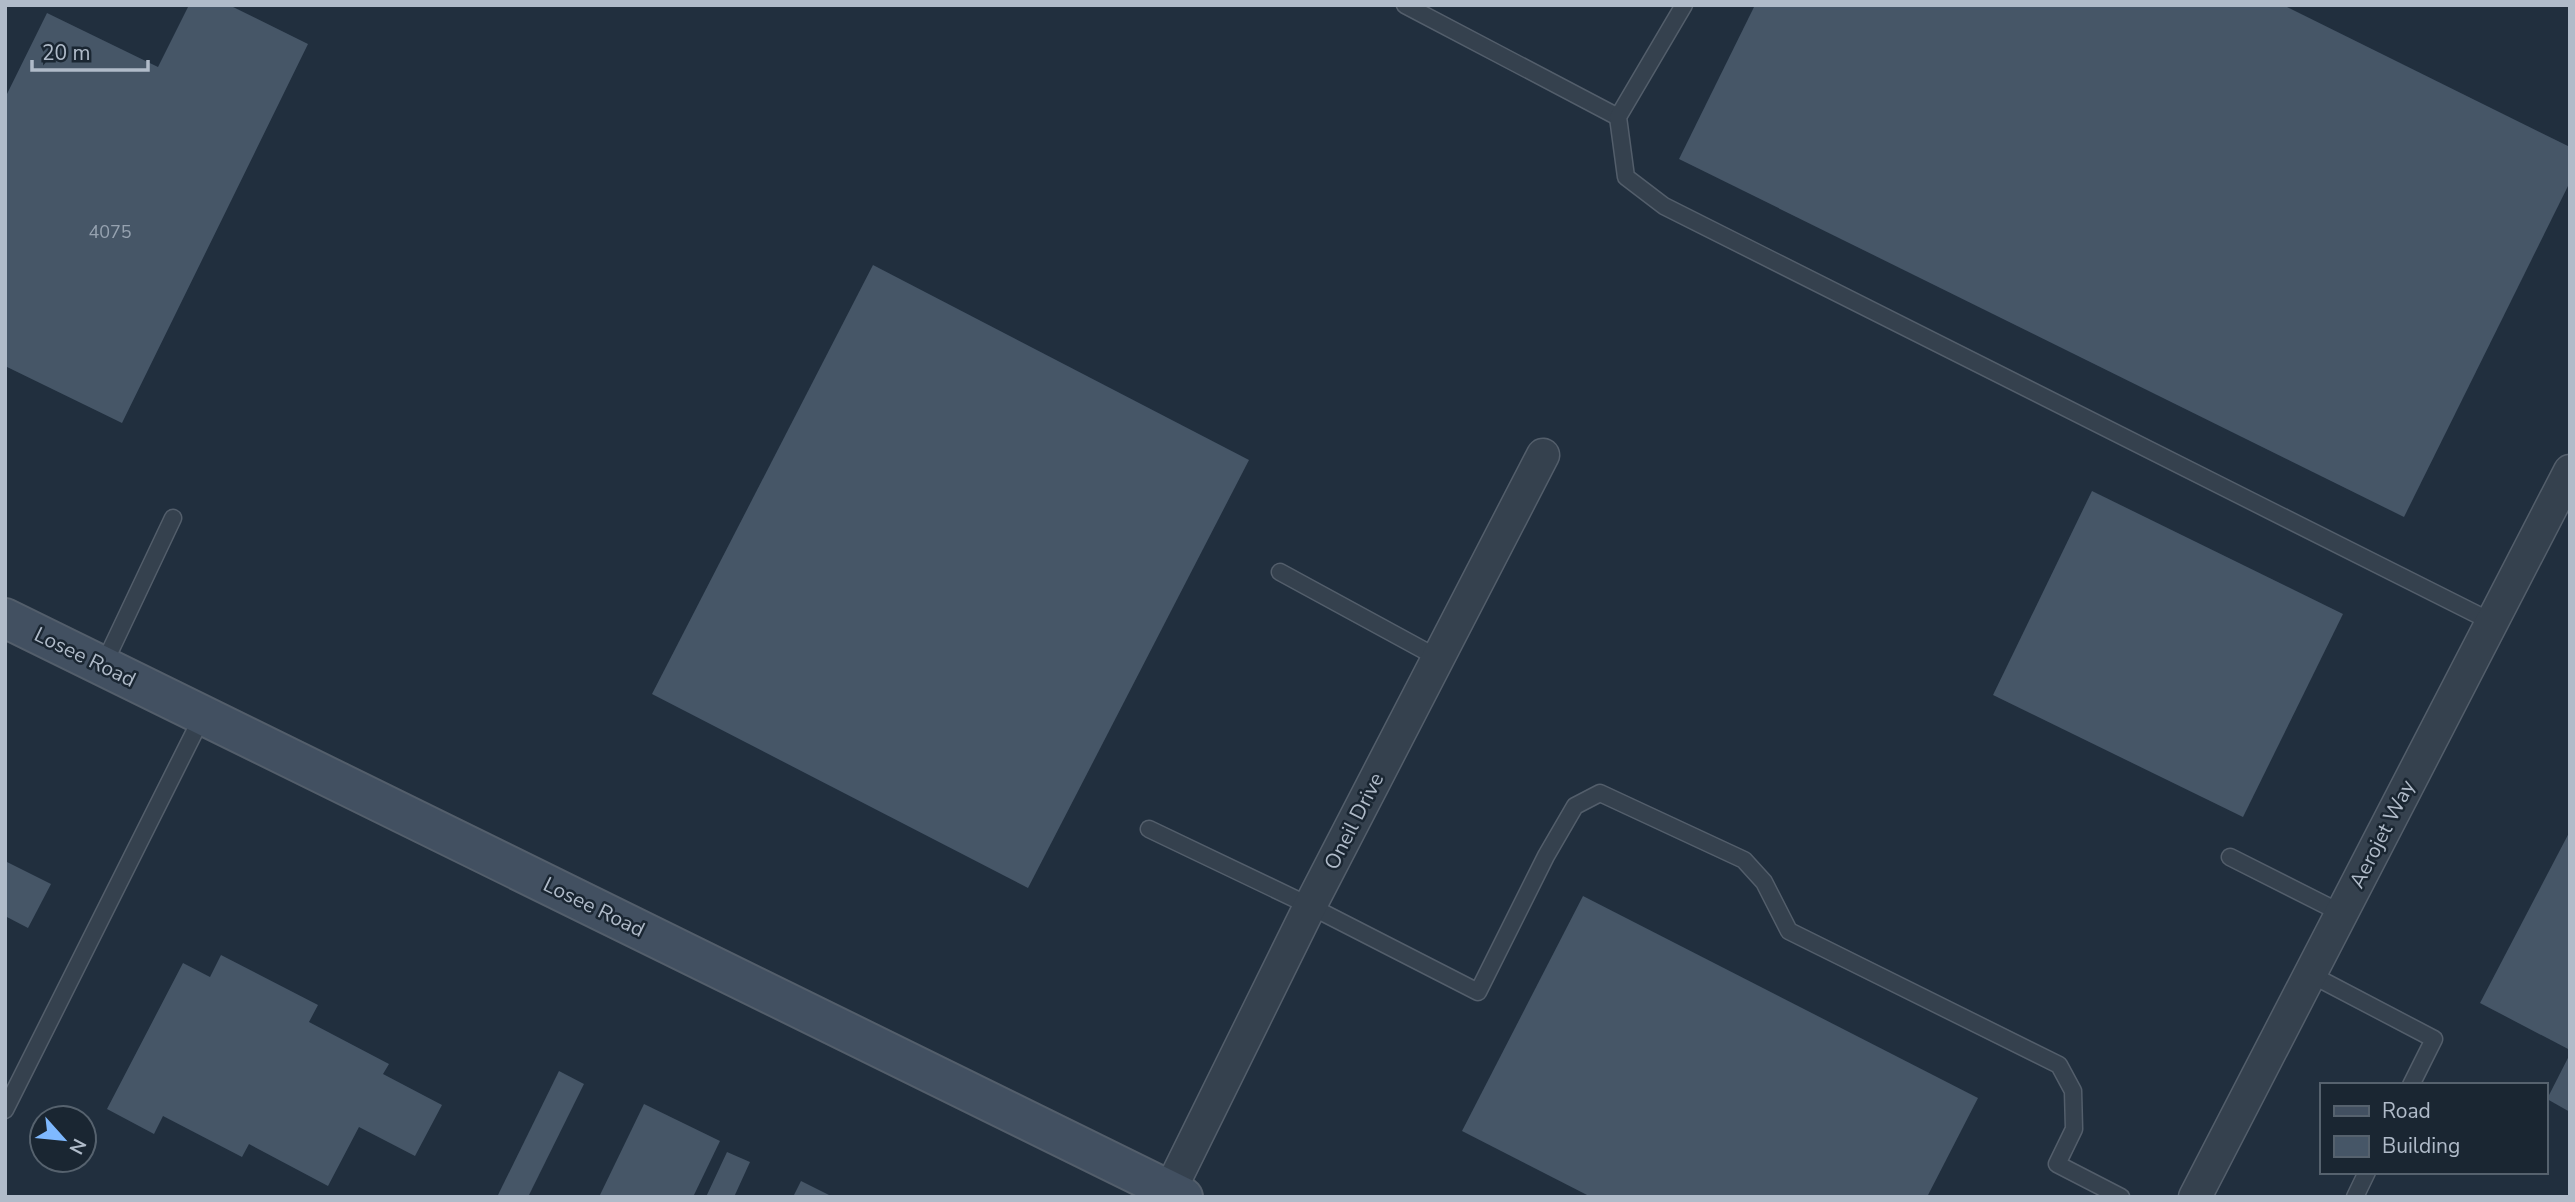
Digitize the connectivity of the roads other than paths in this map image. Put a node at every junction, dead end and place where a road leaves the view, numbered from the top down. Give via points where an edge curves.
1 (1405, 5) edge
2 (1684, 5) edge
3 (1618, 117) junction
4 (1543, 455) dead end
5 (2570, 471) edge
6 (173, 518) dead end
7 (1280, 572) dead end
8 (5, 618) edge
9 (2492, 622) junction
10 (1438, 658) junction
11 (103, 666) junction
12 (203, 715) junction
13 (1149, 829) dead end
14 (2230, 857) dead end
15 (1310, 906) junction
16 (2341, 913) junction
17 (2310, 974) junction
18 (2412, 1083) edge
19 (5, 1110) edge
20 (2366, 1174) edge
21 (1173, 1195) edge
22 (2121, 1197) edge
23 (2195, 1197) edge
24 (2355, 1197) edge

1 - 3 lane
2 - 3 lane
3 - 9 lane via 1626,177 1664,206
4 - 10 street, Oneil Drive
5 - 9 street, Aerojet Way
6 - 11 lane
7 - 10 lane
8 - 11 main road, Losee Road
9 - 16 street, Aerojet Way
10 - 15 street, Oneil Drive
11 - 12 main road, Losee Road
12 - 19 lane
12 - 21 main road, Losee Road
13 - 15 lane
14 - 16 lane
15 - 21 street, Oneil Drive
15 - 22 lane via 1478,992 1575,806 1600,793 1744,860 1764,882 1789,931 2059,1065 2073,1091 2074,1129 2057,1164
16 - 17 street, Aerojet Way
17 - 18 lane via 2434,1039
17 - 23 street, Aerojet Way
20 - 24 lane

